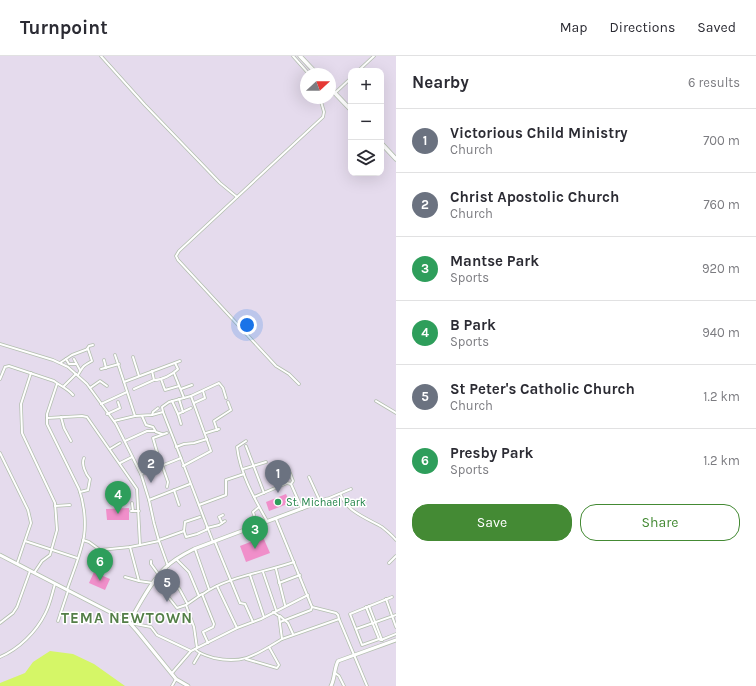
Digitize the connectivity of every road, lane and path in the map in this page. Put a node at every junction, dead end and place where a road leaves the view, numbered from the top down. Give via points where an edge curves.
1 (101, 56) edge
2 (293, 56) edge
3 (300, 56) edge
4 (374, 56) edge
5 (304, 68) edge
6 (311, 68) edge
7 (361, 68) edge
8 (348, 80) edge
9 (336, 87) edge
10 (336, 94) edge
11 (322, 104) edge
12 (348, 107) edge
13 (384, 146) edge
14 (396, 159) edge
15 (237, 197) junction
16 (0, 344) edge
17 (93, 345) dead end
18 (87, 349) junction
19 (115, 355) dead end
20 (133, 358) dead end
21 (66, 359) junction
22 (74, 359) dead end
23 (104, 360) dead end
24 (180, 361) dead end
25 (175, 363) junction
26 (60, 364) junction
27 (76, 364) junction
28 (118, 364) junction
29 (106, 368) junction
30 (101, 369) dead end
31 (80, 370) junction
32 (152, 371) junction
33 (31, 373) junction
34 (174, 373) junction
35 (77, 375) junction
36 (139, 376) junction
37 (0, 379) edge
38 (161, 379) junction
39 (154, 380) junction
40 (124, 382) junction
41 (57, 384) junction
42 (299, 384) dead end
43 (192, 385) dead end
44 (64, 386) junction
45 (107, 386) dead end
46 (179, 386) junction
47 (90, 389) junction
48 (134, 389) dead end
49 (180, 389) junction
50 (203, 391) junction
51 (128, 392) junction
52 (73, 395) dead end
53 (191, 396) junction
54 (184, 398) junction
55 (226, 398) dead end
56 (179, 399) junction
57 (172, 401) junction
58 (376, 401) dead end
59 (118, 402) dead end
60 (228, 402) dead end
61 (194, 403) junction
62 (101, 404) junction
63 (158, 408) dead end
64 (191, 408) dead end
65 (163, 412) junction
66 (183, 412) junction
67 (396, 413) edge
68 (107, 414) junction
69 (178, 414) junction
70 (152, 415) junction
71 (135, 416) junction
72 (142, 416) junction
73 (61, 417) junction
74 (47, 418) junction
75 (114, 421) junction
76 (181, 424) dead end
77 (155, 431) junction
78 (167, 432) dead end
79 (162, 434) junction
80 (206, 434) junction
81 (207, 439) junction
82 (71, 441) dead end
83 (125, 441) junction
84 (246, 441) dead end
85 (120, 444) dead end
86 (246, 446) dead end
87 (176, 447) junction
88 (110, 449) junction
89 (0, 453) edge
90 (132, 457) junction
91 (84, 458) dead end
92 (180, 458) junction
93 (266, 462) dead end
94 (120, 463) junction
95 (162, 466) junction
96 (183, 466) junction
97 (254, 466) junction
98 (288, 468) dead end
99 (243, 469) junction
100 (141, 474) junction
101 (244, 474) junction
102 (309, 477) dead end
103 (190, 484) junction
104 (291, 484) junction
105 (167, 486) dead end
106 (174, 490) junction
107 (351, 490) dead end
108 (80, 492) junction
109 (264, 493) junction
110 (341, 495) junction
111 (254, 497) junction
112 (149, 500) junction
113 (327, 500) joint
114 (320, 502) junction
115 (132, 503) dead end
116 (179, 505) dead end
117 (198, 505) junction
118 (55, 506) junction
119 (70, 506) dead end
120 (259, 508) junction
121 (302, 509) junction
122 (139, 511) junction
123 (223, 515) dead end
124 (254, 515) dead end
125 (200, 517) dead end
126 (276, 519) junction
127 (225, 522) dead end
128 (267, 522) junction
129 (222, 523) junction
130 (208, 528) junction
131 (184, 531) junction
132 (83, 540) junction
133 (396, 540) edge
134 (25, 541) junction
135 (159, 541) junction
136 (214, 542) junction
137 (140, 545) junction
138 (130, 548) junction
139 (194, 549) junction
140 (52, 550) junction
141 (0, 555) edge
142 (396, 556) edge
143 (78, 558) junction
144 (176, 559) junction
145 (151, 561) dead end
146 (294, 562) junction
147 (389, 563) dead end
148 (17, 564) junction
149 (166, 567) junction
150 (276, 569) junction
151 (30, 571) junction
152 (263, 572) junction
153 (34, 573) junction
154 (159, 575) junction
155 (250, 575) junction
156 (300, 575) junction
157 (125, 577) dead end
158 (139, 581) junction
159 (231, 581) junction
160 (153, 583) junction
161 (279, 583) junction
162 (56, 584) junction
163 (217, 586) junction
164 (162, 589) dead end
165 (209, 589) junction
166 (67, 590) junction
167 (202, 594) junction
168 (308, 594) junction
169 (199, 596) junction
170 (392, 597) dead end
171 (386, 599) junction
172 (186, 604) junction
173 (285, 605) junction
174 (368, 606) junction
175 (312, 607) junction
176 (274, 611) junction
177 (396, 614) edge
178 (279, 616) junction
179 (392, 616) junction
180 (264, 617) junction
181 (339, 619) junction
182 (58, 620) dead end
183 (286, 620) junction
184 (129, 622) junction
185 (253, 622) junction
186 (280, 622) junction
187 (374, 622) junction
188 (0, 623) edge
189 (396, 627) edge
190 (236, 628) junction
191 (356, 629) junction
192 (293, 634) junction
193 (396, 634) edge
194 (282, 638) junction
195 (381, 640) junction
196 (396, 640) edge
197 (208, 643) junction
198 (382, 645) junction
199 (269, 647) junction
200 (196, 648) junction
201 (191, 651) junction
202 (200, 653) junction
203 (355, 655) junction
204 (0, 657) edge
205 (245, 659) junction
206 (194, 663) dead end
207 (335, 673) junction
208 (172, 674) junction
209 (176, 679) junction
210 (172, 686) edge
211 (188, 686) edge
212 (331, 686) edge
213 (344, 686) edge
214 (367, 686) edge

1 - 15 street via 220,183
2 - 5 street
3 - 6 main road
4 - 7 street
8 - 9 street
10 - 12 main road
11 - 15 street via 323,117
13 - 14 main road
15 - 42 street via 176,256 276,366
16 - 26 street
17 - 18 street
18 - 21 street
18 - 31 street via 92,361 84,364
19 - 28 street
20 - 36 street
21 - 26 street
21 - 27 street via 69,364
22 - 27 street
23 - 29 street
24 - 25 street
25 - 32 street
25 - 34 street via 178,369
26 - 35 street
27 - 31 street
28 - 29 street
28 - 40 street
29 - 30 street
31 - 35 street
32 - 36 street
32 - 39 street
33 - 37 street via 6,366
33 - 41 street via 54,380
33 - 118 street via 20,404 22,437
34 - 38 street
34 - 46 street
35 - 44 street
35 - 47 street
36 - 40 street
38 - 39 street
38 - 46 street via 165,390
39 - 48 street
40 - 51 street
41 - 44 street
41 - 74 street
43 - 49 street
44 - 52 street
45 - 47 street via 100,381
46 - 49 street
47 - 62 street
49 - 54 street
50 - 53 street
50 - 55 street via 219,383
50 - 61 street via 205,398
51 - 62 street
51 - 71 street
53 - 54 street
53 - 61 street
54 - 56 street
56 - 57 street
56 - 66 street
57 - 65 street via 163,406
57 - 69 street
58 - 67 street
59 - 68 street via 120,408
60 - 80 street via 231,410 214,421 218,429
61 - 80 street
62 - 68 street
63 - 70 street
64 - 66 street
65 - 70 street
65 - 87 street
66 - 69 street
68 - 75 street
69 - 76 street
70 - 72 street
71 - 72 street
71 - 75 street
72 - 77 street via 145,424
73 - 74 street
73 - 82 street
73 - 88 street via 87,417
74 - 108 street via 48,426
75 - 83 street
77 - 79 street
77 - 83 street via 147,431
78 - 79 street
79 - 95 street via 153,438
80 - 81 street
81 - 87 street
81 - 96 street via 210,452
83 - 90 street
84 - 99 street via 237,447
85 - 88 street
86 - 97 street
87 - 92 street
88 - 94 street
89 - 134 street via 30,515 31,523
90 - 94 street
90 - 100 street
91 - 108 street via 82,463 90,479 88,490
92 - 95 street
92 - 96 street
93 - 97 street
94 - 122 street via 137,488
95 - 100 street
95 - 105 street
96 - 103 street
97 - 99 street
97 - 109 street
98 - 104 street via 293,481
99 - 101 street
100 - 112 street
101 - 111 street
101 - 117 street via 226,480 226,495
102 - 114 street
103 - 106 street
103 - 117 street
104 - 109 street via 287,483
104 - 121 street
106 - 112 street
106 - 116 street
107 - 110 street
108 - 132 street via 84,518
109 - 111 street
110 - 113 street
110 - 133 street via 352,509 383,528
111 - 120 street
112 - 135 street
113 - 114 street
114 - 121 street
115 - 122 street via 132,511
117 - 130 street
118 - 119 street
118 - 140 street via 57,534
120 - 124 street via 253,512
120 - 128 street
121 - 126 street
122 - 137 street
123 - 129 street via 219,517
125 - 131 street via 185,522
126 - 128 street
126 - 146 street
127 - 129 street
128 - 136 street
129 - 130 street
130 - 131 street via 186,537
130 - 136 street
131 - 135 street
132 - 138 street via 100,550
132 - 143 street
134 - 140 street
134 - 148 street
135 - 137 street
135 - 149 street
136 - 139 street
136 - 159 street
137 - 138 street
138 - 158 street
139 - 144 street
139 - 165 street
140 - 143 street
140 - 153 street
141 - 148 street
142 - 147 street
143 - 166 street
144 - 149 street
144 - 169 street via 189,572
145 - 154 street
146 - 150 street
146 - 156 street
148 - 151 street
149 - 154 street
149 - 172 street
150 - 152 street
150 - 161 street
151 - 153 street
151 - 188 street via 17,607
152 - 155 street
152 - 176 street
153 - 162 street
154 - 160 street
155 - 159 street
155 - 180 street
156 - 161 street
156 - 168 street
157 - 158 street
158 - 160 street
159 - 163 street
159 - 185 street via 240,603 245,604
160 - 184 street
161 - 173 street
162 - 166 street
162 - 204 street via 45,616 29,637
163 - 165 street
163 - 190 street
164 - 172 street via 177,608
165 - 167 street
166 - 182 street
166 - 184 street
167 - 169 street
167 - 197 street via 214,626 203,632
168 - 173 street
168 - 175 street
169 - 172 street
170 - 171 street
171 - 174 street
171 - 179 street
172 - 200 street via 194,627
173 - 176 street
174 - 187 street
174 - 191 street via 350,614
175 - 181 street via 336,613
175 - 183 street via 311,610
176 - 178 street
176 - 180 street
177 - 179 street
178 - 183 street
178 - 186 street
179 - 187 street
179 - 189 street
180 - 185 street
181 - 192 street
181 - 203 street
183 - 186 street
183 - 192 street
184 - 201 street via 151,627 157,635
184 - 208 street
185 - 190 street
186 - 194 street
187 - 191 street
187 - 195 street
190 - 197 street
191 - 195 street via 362,645
192 - 194 street
193 - 195 street
194 - 199 street
195 - 198 street
196 - 198 street
197 - 200 street
198 - 203 street
199 - 205 street
199 - 205 street via 279,665 277,668
200 - 201 street
200 - 202 street
201 - 208 street
202 - 205 street via 223,660
202 - 206 street
203 - 207 street via 338,661
203 - 214 street
207 - 212 street
207 - 213 street
208 - 209 street
209 - 210 street
209 - 211 street

